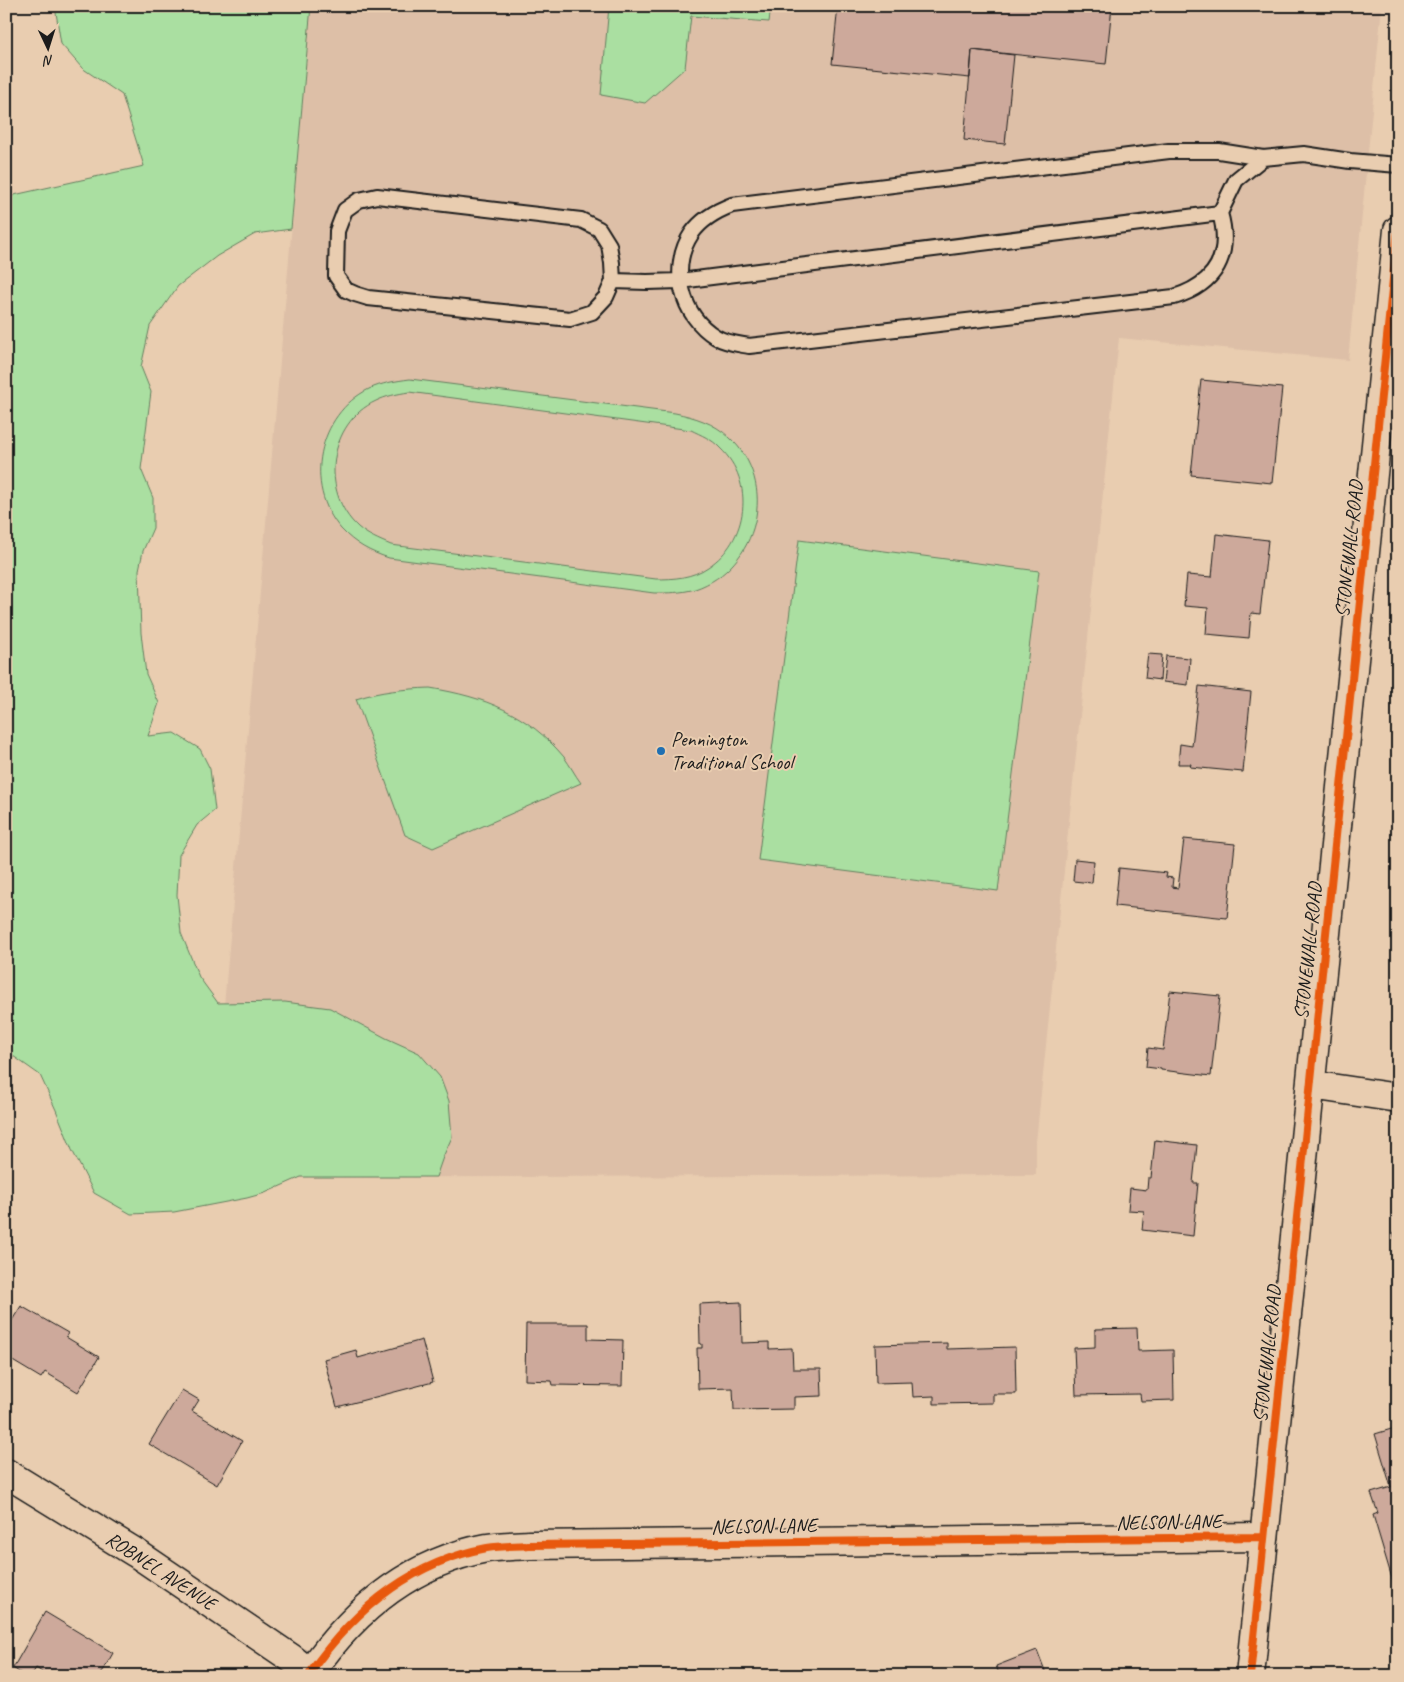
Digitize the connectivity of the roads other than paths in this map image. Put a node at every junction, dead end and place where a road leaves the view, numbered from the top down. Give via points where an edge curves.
1 (1263, 158) junction
2 (1398, 165) edge
3 (1220, 213) junction
4 (1398, 230) edge
5 (613, 281) junction
6 (680, 281) junction
7 (1311, 1085) junction
8 (1398, 1098) edge
9 (6, 1473) edge
10 (1264, 1537) junction
11 (311, 1674) edge
12 (1250, 1676) edge

1 - 2 lane via 1304,154
1 - 3 lane via 1236,180
1 - 6 lane via 1219,151 1169,151 732,205 717,211 692,233 684,248
3 - 6 lane
3 - 6 lane via 1225,242 1214,271 1204,284 1174,297 749,346 716,337 702,326 691,313
4 - 7 street, STONEWALL ROAD
5 - 5 lane via 609,245 599,229 582,220 377,196 359,200 345,210 337,231 336,276 346,290 368,298 570,319 592,312 606,297
5 - 6 lane
7 - 8 street
7 - 10 street, STONEWALL ROAD
9 - 11 street, ROBNEL AVENUE via 136,1553
10 - 11 street, NELSON LANE via 487,1548 447,1560 388,1590 328,1646
10 - 12 street, STONEWALL ROAD

